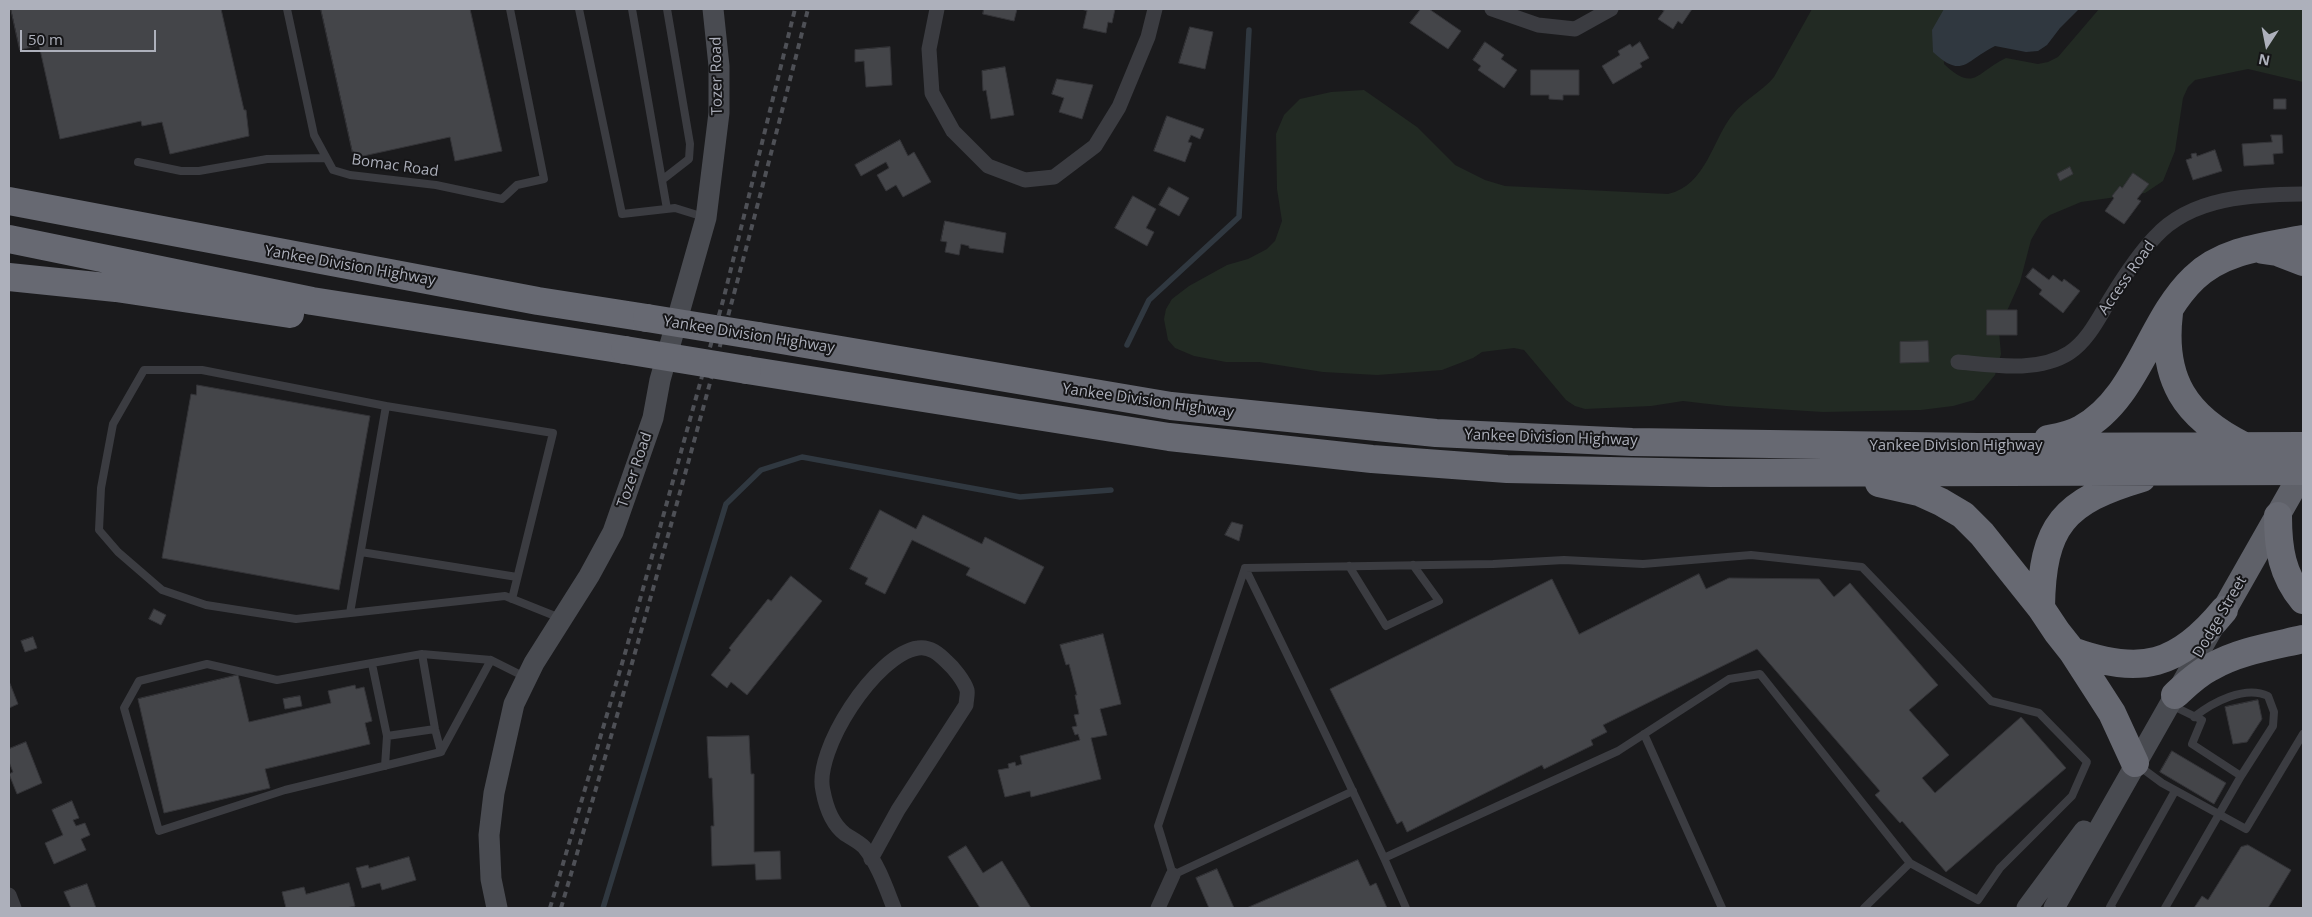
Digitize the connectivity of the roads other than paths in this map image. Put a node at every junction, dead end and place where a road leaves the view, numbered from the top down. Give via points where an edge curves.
1 (288, 9) edge
2 (510, 9) edge
3 (579, 9) edge
4 (632, 9) edge
5 (668, 9) edge
6 (713, 9) edge
7 (937, 9) edge
8 (1155, 9) edge
9 (1492, 9) edge
10 (1611, 9) edge
11 (325, 158) junction
12 (138, 162) dead end
13 (662, 180) junction
14 (2303, 194) edge
15 (9, 195) edge
16 (9, 201) edge
17 (40, 209) junction
18 (667, 209) junction
19 (706, 218) junction
20 (9, 239) edge
21 (2303, 239) edge
22 (2252, 248) junction
23 (2303, 262) edge
24 (9, 277) edge
25 (2169, 311) junction
26 (625, 350) junction
27 (1958, 362) dead end
28 (386, 406) junction
29 (2246, 446) junction
30 (2303, 446) edge
31 (1978, 447) junction
32 (2169, 470) junction
33 (2303, 471) edge
34 (1778, 473) junction
35 (2278, 516) junction
36 (361, 552) junction
37 (1413, 565) junction
38 (1349, 566) junction
39 (1245, 568) junction
40 (517, 577) junction
41 (512, 599) junction
42 (2303, 600) edge
43 (2042, 608) junction
44 (2224, 610) junction
45 (350, 614) junction
46 (562, 618) junction
47 (2303, 639) edge
48 (2072, 651) junction
49 (422, 654) junction
50 (491, 660) junction
51 (372, 664) junction
52 (527, 678) junction
53 (2172, 700) junction
54 (2194, 716) junction
55 (435, 729) junction
56 (1644, 734) junction
57 (2303, 734) edge
58 (387, 736) junction
59 (441, 752) junction
60 (2135, 763) junction
61 (386, 766) junction
62 (2241, 776) junction
63 (2175, 790) junction
64 (1353, 791) junction
65 (2220, 814) junction
66 (1384, 858) junction
67 (871, 859) junction
68 (1910, 863) junction
69 (1174, 875) junction
70 (9, 895) edge
71 (1978, 904) edge
72 (14, 908) edge
73 (498, 908) edge
74 (894, 908) edge
75 (1158, 908) edge
76 (1406, 908) edge
77 (1722, 908) edge
78 (1864, 908) edge
79 (2027, 908) edge
80 (2054, 908) edge
81 (2110, 908) edge
82 (2165, 908) edge

1 - 11 lane, Bomac Road via 314,135
2 - 11 lane, Bomac Road via 544,179 517,185 502,199 436,185 350,175 332,170
3 - 18 lane via 622,214
4 - 13 lane
5 - 13 lane via 690,144 689,159
6 - 19 main road, Tozer Road via 719,66 719,113
7 - 8 street via 929,49 932,93 953,132 988,166 1025,180 1054,177 1095,146 1119,107 1148,37
9 - 10 street via 1538,25 1575,29
11 - 12 lane via 268,159 199,171 180,171
13 - 18 lane
14 - 27 street, Access Road via 2237,198 2183,214 2156,236 2128,271 2091,331 2070,352 2033,364
15 - 17 highway
16 - 17 highway, Yankee Division Highway
17 - 31 highway, Yankee Division Highway, bridge via 538,301 1106,396 1238,414 1500,437
18 - 19 lane via 675,208
19 - 46 main road, Tozer Road via 660,380 653,418 616,523 589,576
20 - 26 highway, Yankee Division Highway via 312,300
21 - 22 highway
22 - 23 highway via 2278,252
22 - 25 highway via 2213,263 2194,278
24 - 26 highway via 116,288 332,320
25 - 29 highway via 2168,356 2180,393 2210,426
25 - 31 highway via 2116,397 2092,422 2062,436
26 - 34 highway, Yankee Division Highway, bridge via 1098,427 1246,447 1506,469
28 - 36 lane
28 - 40 lane via 553,433
28 - 45 lane via 202,370 144,370 113,424 101,488 98,530 162,590 206,605 296,619
29 - 30 highway, Yankee Division Highway
29 - 31 highway, Yankee Division Highway
32 - 33 highway, Yankee Division Highway
32 - 34 highway, Yankee Division Highway
32 - 43 highway via 2092,496 2060,522 2049,544 2044,565
33 - 35 highway, Dodge Street
34 - 43 highway via 1892,485 1941,502 1963,515 1982,534
35 - 42 highway via 2279,546 2285,573
35 - 44 highway, Dodge Street
36 - 40 lane
36 - 45 lane
37 - 38 lane
37 - 38 lane via 1439,601 1386,626
37 - 71 lane via 1564,560 1643,564 1751,555 1862,567 1991,701 2039,713 2087,762 2072,796 2000,868
38 - 39 lane
39 - 64 lane
39 - 69 lane via 1158,826
40 - 41 lane
41 - 45 lane via 505,596
41 - 46 lane
43 - 48 highway
44 - 48 highway via 2191,645 2175,655 2155,661 2117,664
44 - 53 main road, Dodge Street
46 - 52 main road, Tozer Road
47 - 53 highway via 2231,658 2194,678
48 - 60 highway via 2112,713
49 - 50 lane
49 - 51 lane
49 - 55 lane
50 - 52 lane
50 - 59 lane
51 - 58 lane
51 - 61 lane via 277,680 207,664 139,681 124,708 159,831 285,790
52 - 73 main road, Tozer Road via 514,704 494,792 489,835 491,879
53 - 54 lane
53 - 60 main road, Dodge Street
54 - 62 lane via 2202,720 2192,744
54 - 62 lane via 2228,697 2259,692 2268,696 2274,712 2273,726
55 - 58 lane
55 - 59 lane
56 - 66 lane via 1618,750
56 - 68 lane via 1729,679 1760,674
56 - 77 lane
57 - 65 lane via 2246,829
58 - 61 lane
59 - 61 lane
60 - 63 lane
60 - 79 main road, Dodge Street
60 - 80 main road, Dodge Street
62 - 65 lane
63 - 65 lane
63 - 81 lane
64 - 66 lane
64 - 69 lane
65 - 82 lane
66 - 76 lane
67 - 67 street via 829,814 822,789 825,759 856,697 879,671 898,655 919,648 936,652 952,666 967,690 966,705 898,810
67 - 74 street
68 - 71 lane
68 - 78 lane
69 - 75 street
70 - 72 street

